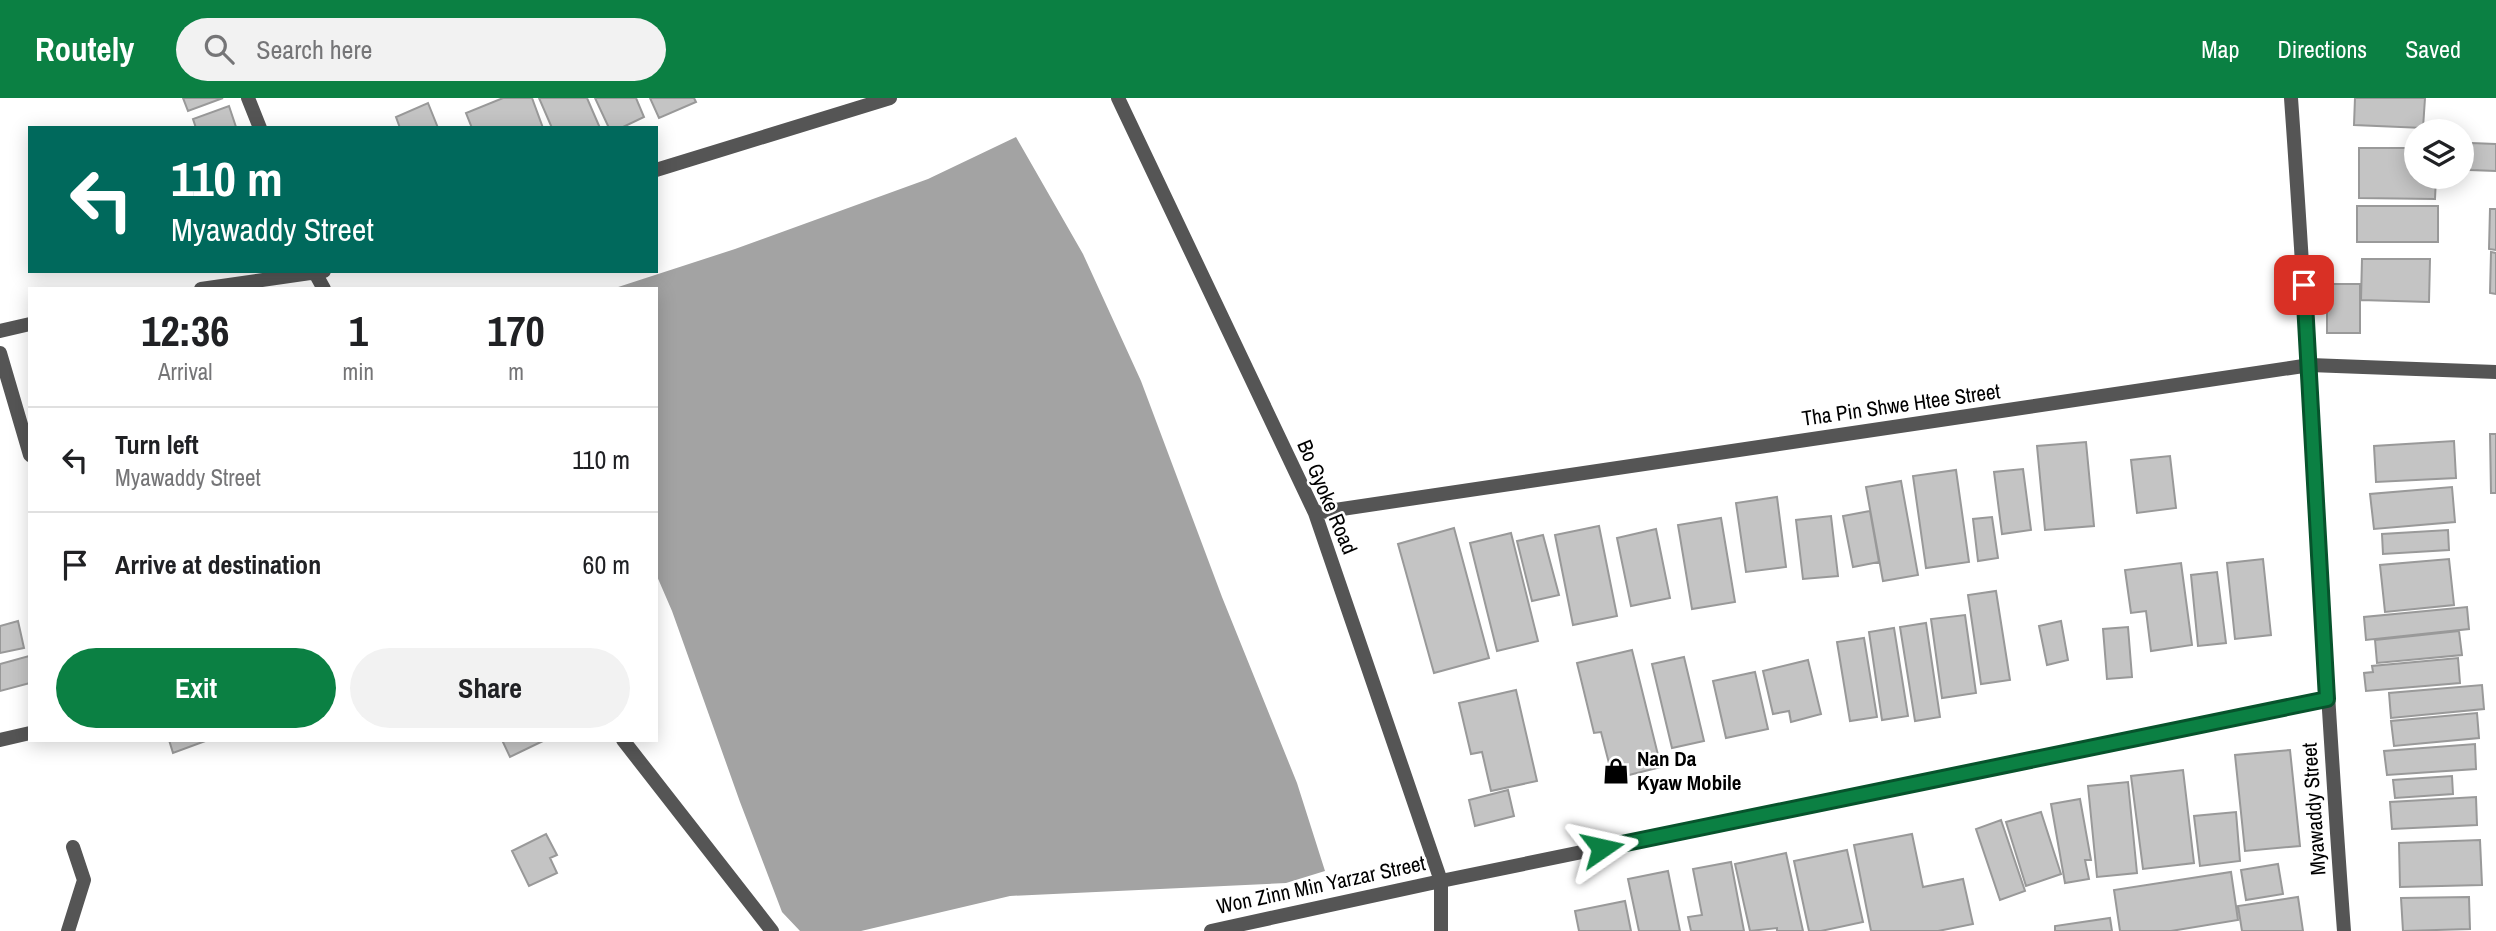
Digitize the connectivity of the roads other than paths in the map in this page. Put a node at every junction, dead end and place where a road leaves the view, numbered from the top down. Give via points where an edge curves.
1 (248, 98) edge
2 (890, 98) edge
3 (1118, 98) edge
4 (2291, 98) edge
5 (259, 126) edge
6 (658, 169) edge
7 (310, 273) edge
8 (215, 287) edge
9 (28, 324) edge
10 (0, 331) edge
11 (0, 353) edge
12 (2310, 365) junction
13 (2496, 372) edge
14 (28, 448) edge
15 (1315, 513) junction
16 (2327, 699) junction
17 (28, 733) edge
18 (0, 740) edge
19 (625, 742) edge
20 (73, 847) dead end
21 (1441, 881) junction
22 (68, 931) edge
23 (772, 931) edge
24 (1211, 931) edge
25 (1441, 931) edge
26 (2344, 931) edge

1 - 5 street
2 - 6 street
3 - 15 street, Bo Gyoke Road
4 - 12 street, Myawaddy Street
7 - 8 street
9 - 10 street
11 - 14 street
12 - 13 street, Tha Pin Shwe Htee Street
12 - 15 street, Tha Pin Shwe Htee Street
12 - 16 street, Myawaddy Street
15 - 21 street, Bo Gyoke Road
16 - 21 street, Won Zinn Min Yarzar Street
16 - 26 street, Myawaddy Street
17 - 18 street
19 - 23 street
20 - 22 street via 83,880
21 - 24 street, Won Zinn Min Yarzar Street
21 - 25 street, Bo Gyoke Road

